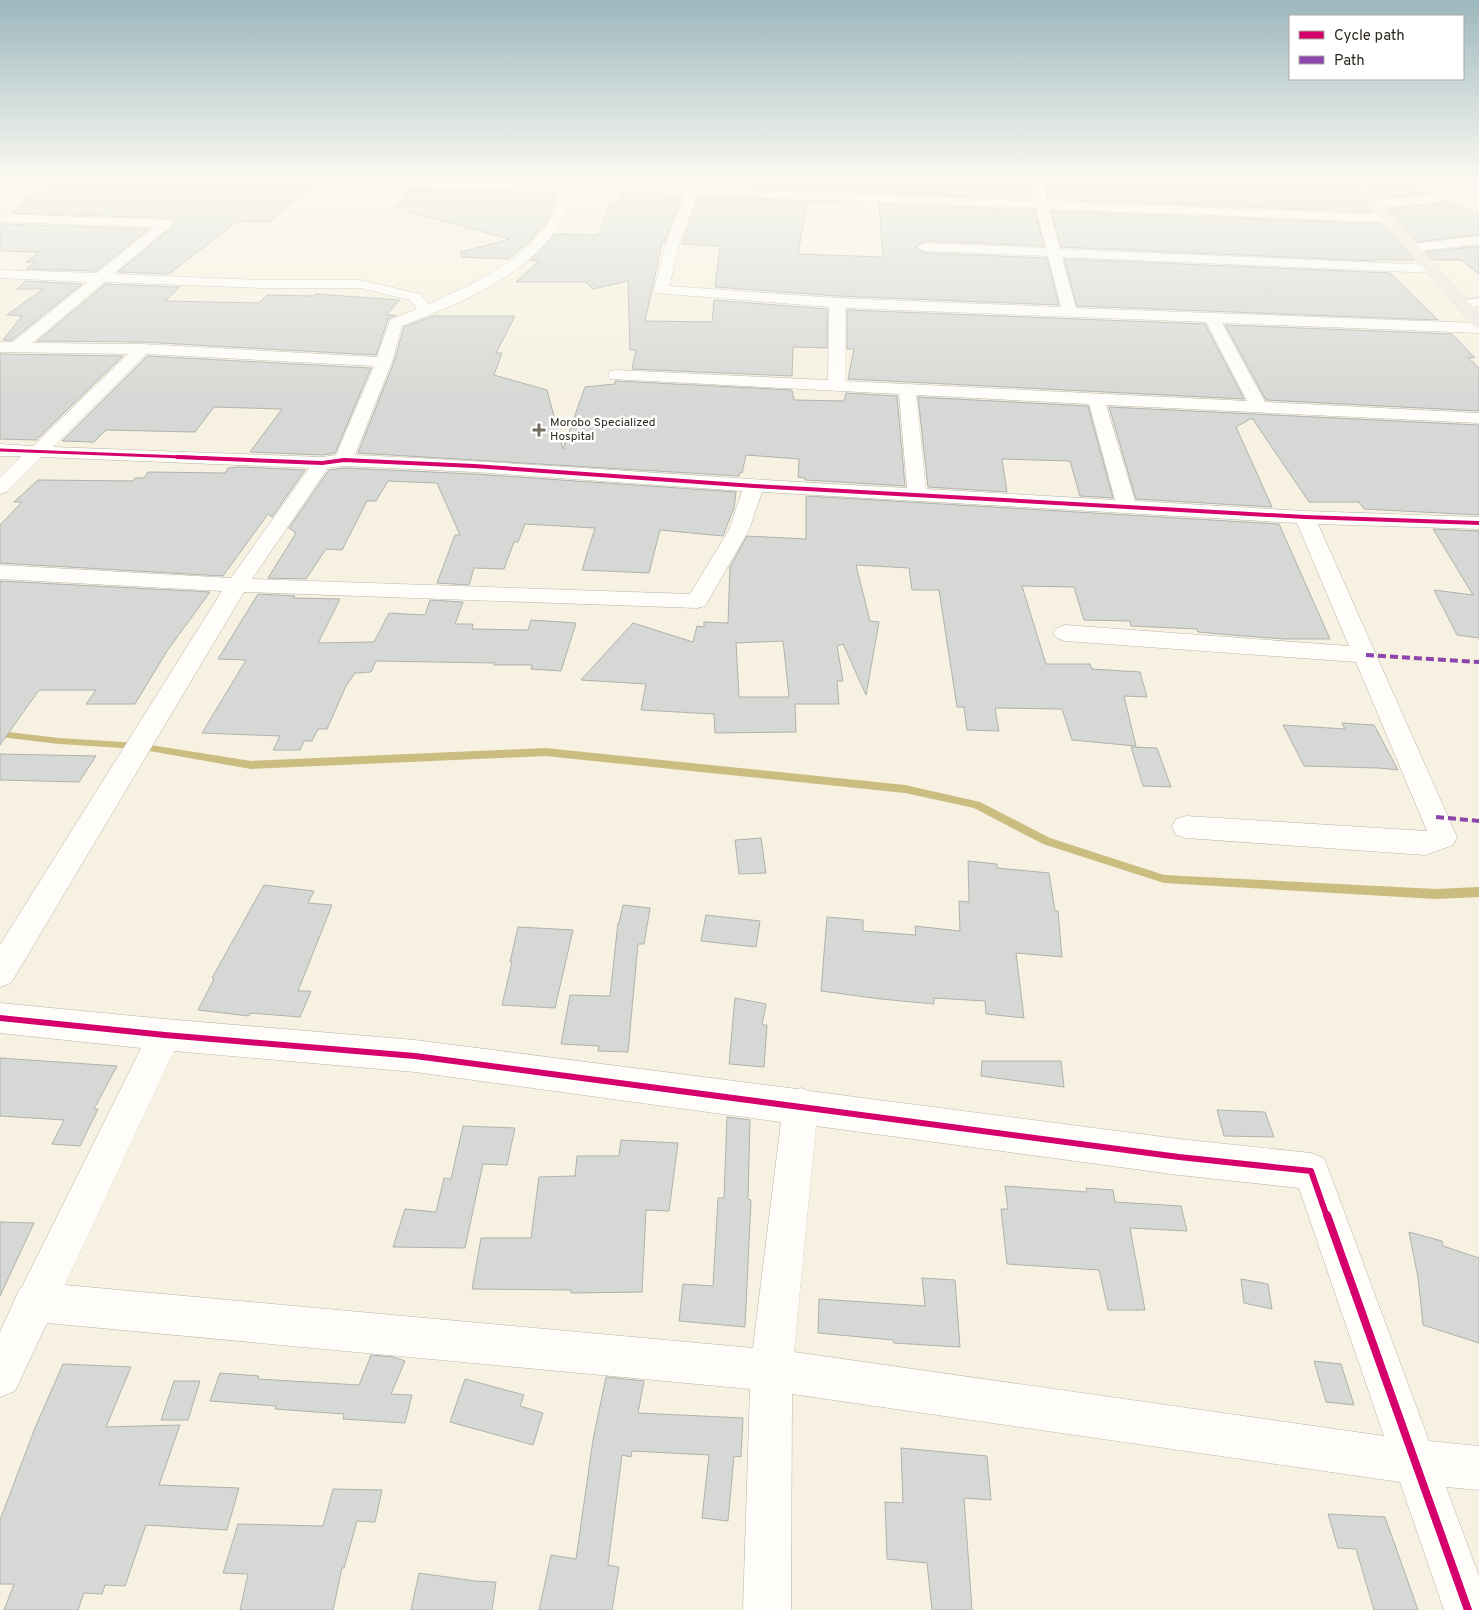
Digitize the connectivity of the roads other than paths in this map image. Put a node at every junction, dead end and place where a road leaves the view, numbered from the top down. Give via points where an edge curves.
1 (131, 252) edge
2 (529, 252) edge
3 (671, 252) edge
4 (1035, 252) edge
5 (1418, 252) edge
6 (1054, 253) junction
7 (1433, 269) junction
8 (0, 274) edge
9 (102, 277) junction
10 (837, 302) junction
11 (1472, 303) edge
12 (427, 311) junction
13 (1070, 312) junction
14 (1211, 317) junction
15 (1479, 323) edge
16 (1479, 328) edge
17 (0, 347) edge
18 (17, 348) junction
19 (142, 350) junction
20 (384, 362) junction
21 (616, 375) dead end
22 (836, 386) junction
23 (907, 390) junction
24 (1096, 399) junction
25 (1259, 408) junction
26 (1479, 418) edge
27 (0, 450) edge
28 (38, 452) junction
29 (333, 461) junction
30 (754, 486) junction
31 (0, 488) edge
32 (917, 494) junction
33 (1127, 507) junction
34 (1306, 517) junction
35 (1479, 523) edge
36 (0, 572) edge
37 (237, 585) junction
38 (1065, 633) dead end
39 (1366, 655) junction
40 (1186, 827) dead end
41 (0, 974) edge
42 (0, 1018) edge
43 (165, 1035) junction
44 (801, 1106) junction
45 (34, 1302) junction
46 (771, 1370) junction
47 (0, 1376) edge
48 (1416, 1462) junction
49 (1479, 1468) edge
50 (767, 1610) edge
51 (1468, 1610) edge

1 - 9 street
2 - 12 street via 502,274
3 - 10 street via 661,290
4 - 6 street
5 - 7 main road
6 - 7 street
6 - 13 street
7 - 11 main road
8 - 9 street
9 - 12 street via 252,284 360,284 415,297
9 - 18 street
10 - 13 street
10 - 22 street
11 - 15 main road
12 - 20 street via 396,323
13 - 14 street
14 - 16 street
14 - 25 street
17 - 18 street
18 - 19 street
19 - 20 street
19 - 28 street
20 - 29 street
21 - 22 street
22 - 23 street
23 - 24 street
23 - 32 street
24 - 25 street
24 - 33 street
25 - 26 street
27 - 28 street
28 - 29 street
28 - 31 street
29 - 30 street via 474,466
29 - 37 street
30 - 32 street
30 - 37 street via 739,530 697,601
32 - 33 street
33 - 34 street
34 - 35 street
34 - 39 street
36 - 37 street
37 - 41 street
38 - 39 street
39 - 40 street via 1443,837 1426,844
42 - 43 street
43 - 44 street via 415,1056
43 - 45 street
44 - 46 street
44 - 48 street via 1179,1157 1311,1171
45 - 46 street
45 - 47 street
46 - 48 street
46 - 50 street
48 - 49 street
48 - 51 street

